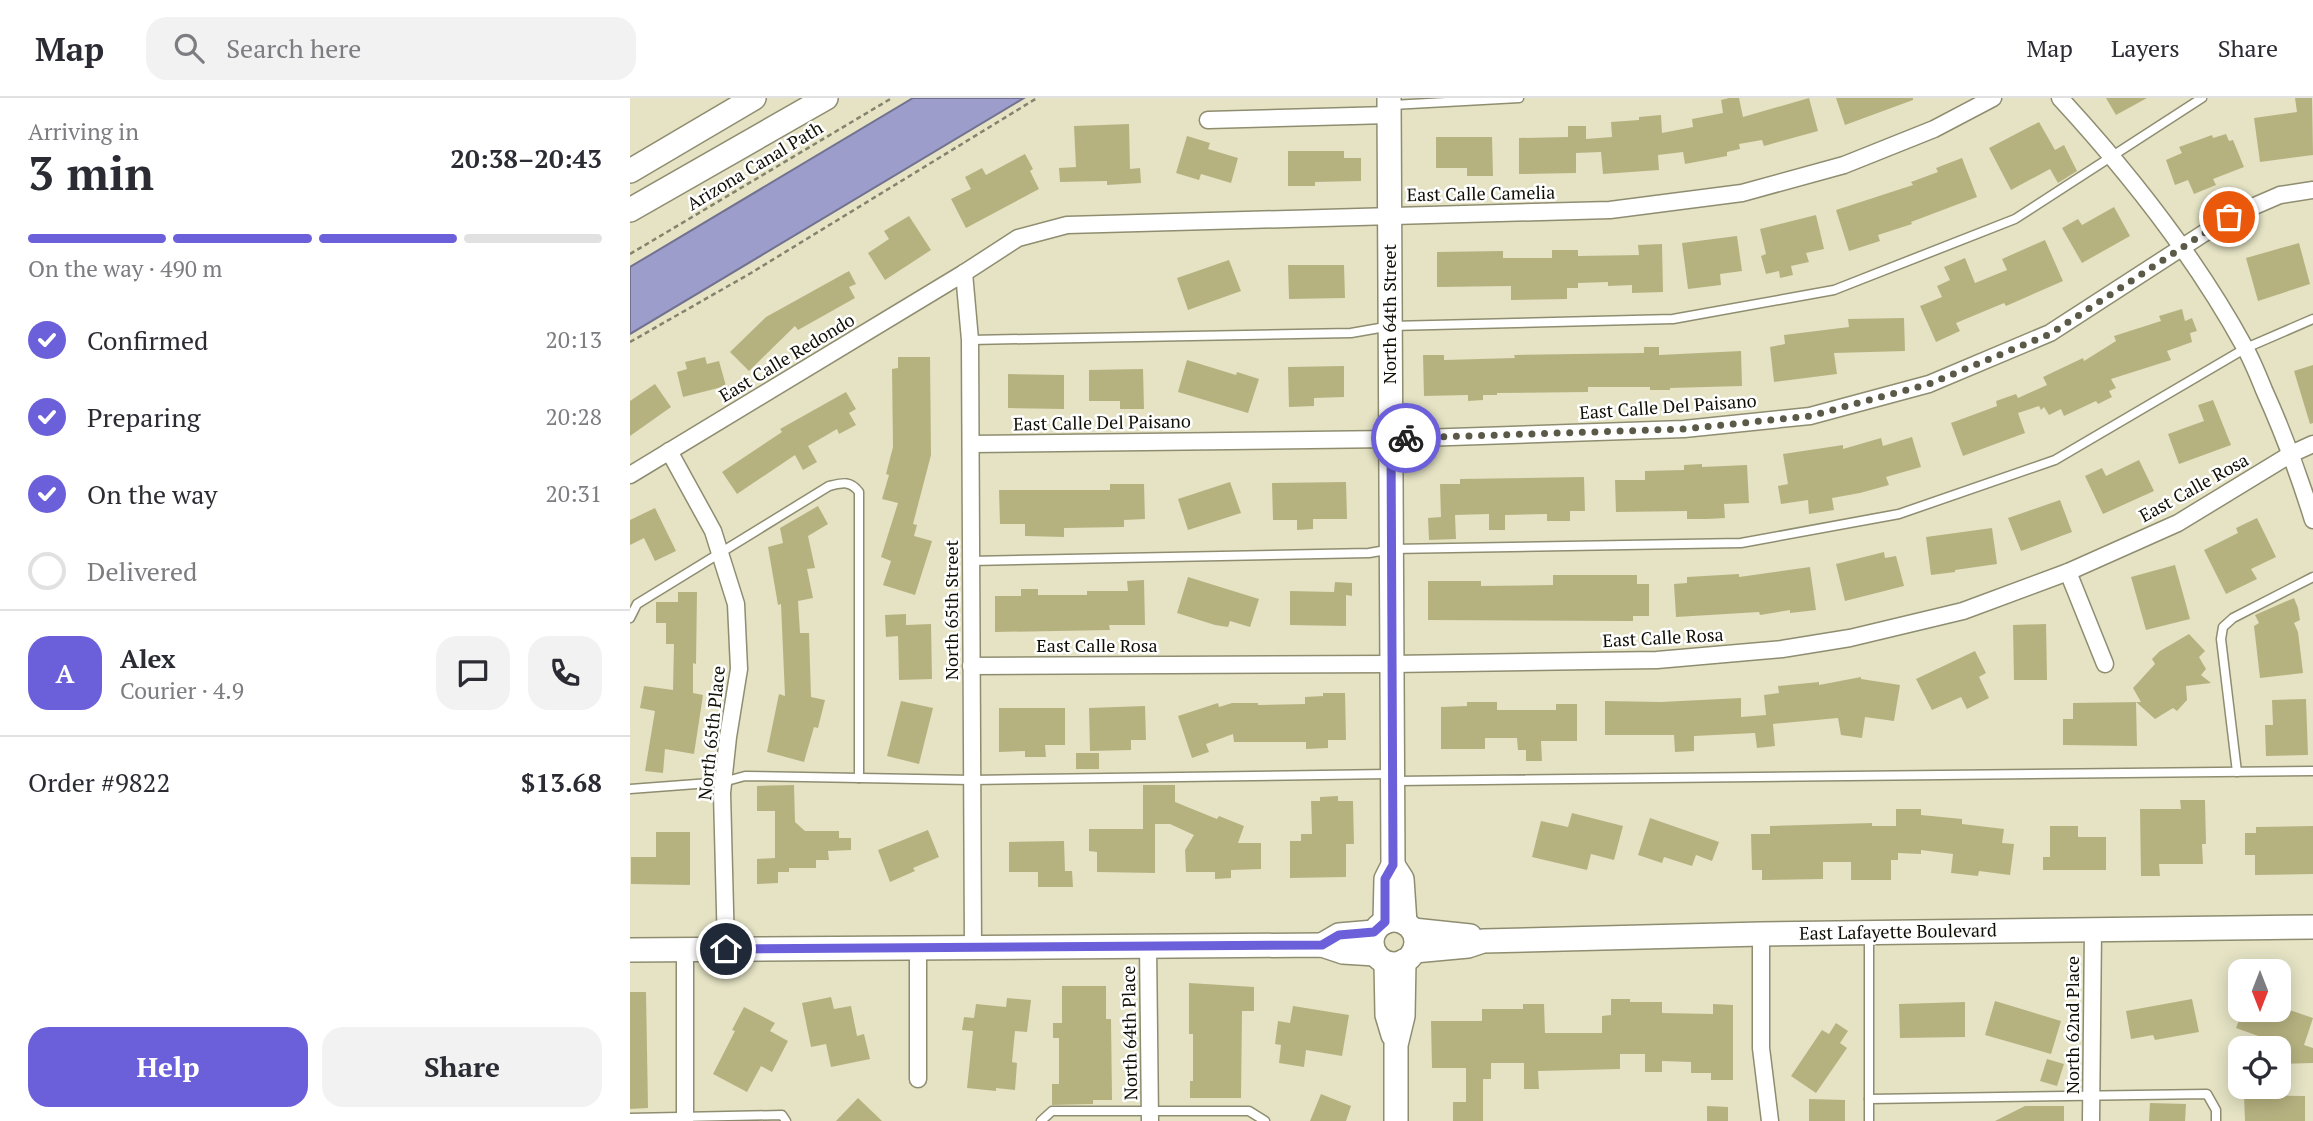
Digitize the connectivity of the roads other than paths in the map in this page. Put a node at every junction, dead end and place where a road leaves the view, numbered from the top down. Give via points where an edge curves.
1 (754, 98) edge
2 (825, 98) edge
3 (1519, 98) edge
4 (1993, 98) edge
5 (2060, 98) edge
6 (2202, 98) edge
7 (1390, 106) edge
8 (1208, 120) dead end
9 (2112, 155) junction
10 (630, 172) edge
11 (2313, 190) edge
12 (630, 210) edge
13 (1390, 215) junction
14 (2183, 248) junction
15 (964, 273) junction
16 (2313, 319) edge
17 (1391, 326) junction
18 (970, 340) junction
19 (2246, 348) junction
20 (1391, 439) junction
21 (971, 444) junction
22 (2313, 444) edge
23 (669, 452) junction
24 (2291, 454) junction
25 (630, 475) edge
26 (2313, 520) edge
27 (1392, 549) junction
28 (719, 552) junction
29 (971, 561) junction
30 (2068, 572) junction
31 (2313, 577) edge
32 (630, 618) edge
33 (1392, 664) junction
34 (2105, 664) dead end
35 (971, 666) junction
36 (2313, 771) edge
37 (2237, 772) junction
38 (1393, 777) junction
39 (859, 778) junction
40 (972, 780) junction
41 (723, 782) junction
42 (630, 789) edge
43 (2313, 927) edge
44 (2093, 930) junction
45 (1869, 933) junction
46 (1761, 934) junction
47 (1394, 942) junction
48 (1148, 945) junction
49 (918, 947) junction
50 (973, 947) junction
51 (685, 949) junction
52 (726, 949) junction
53 (630, 950) edge
54 (918, 1079) dead end
55 (2092, 1095) junction
56 (1869, 1099) junction
57 (1150, 1116) edge
58 (630, 1118) edge
59 (685, 1119) edge
60 (786, 1121) edge
61 (1041, 1121) edge
62 (1265, 1121) edge
63 (1396, 1121) edge
64 (1770, 1121) edge
65 (1869, 1121) edge
66 (2091, 1121) edge
67 (2216, 1121) edge

1 - 10 street
2 - 12 street
3 - 7 lane
4 - 13 street, East Calle Camelia via 1934,129 1844,165 1742,193 1610,210
5 - 9 street
6 - 9 lane
7 - 8 street
7 - 13 street, North 64th Street
9 - 14 street
9 - 17 lane via 2015,219 1834,290 1673,319
11 - 14 street, East Calle Del Paisano via 2280,194 2229,217
13 - 15 street, East Calle Camelia via 1067,225 1018,238
13 - 17 street, North 64th Street
14 - 19 street
14 - 20 street, East Calle Del Paisano via 2050,334 1929,384 1810,416 1684,429
15 - 18 street, North 65th Street
15 - 23 street, East Calle Redondo
16 - 19 lane
17 - 18 lane via 1352,333
17 - 20 street, North 64th Street
18 - 21 street, North 65th Street
19 - 24 street
19 - 27 lane via 2055,460 1899,514 1741,543
20 - 21 street, East Calle Del Paisano
20 - 27 street, North 64th Street
21 - 29 street, North 65th Street
22 - 24 street, East Calle Rosa
23 - 25 street, East Calle Redondo
23 - 28 street, North 65th Place via 713,531
24 - 26 street
24 - 30 street, East Calle Rosa via 2178,523
27 - 29 lane
27 - 33 street, North 64th Street
28 - 32 lane via 637,604
28 - 39 lane via 829,486 846,482 859,492
28 - 41 street, North 65th Place via 736,604 739,669
29 - 35 street, North 65th Street
30 - 33 street, East Calle Rosa via 1963,611 1782,649 1657,660
30 - 34 street
31 - 37 lane via 2223,626
33 - 35 street, East Calle Rosa
33 - 38 street, North 64th Street
35 - 40 street, North 65th Street
36 - 37 lane
37 - 38 lane
38 - 40 lane
38 - 47 street, North 64th Street via 1393,865 1385,879
39 - 40 lane
39 - 41 lane via 745,776
40 - 50 street, North 65th Street
41 - 42 lane
41 - 52 street, North 65th Place
43 - 44 street, East Lafayette Boulevard
44 - 45 street, East Lafayette Boulevard
44 - 55 street, North 62nd Place
45 - 46 street, East Lafayette Boulevard
45 - 56 lane
46 - 47 street, East Lafayette Boulevard via 1483,941 1468,946
46 - 64 street via 1761,1048
47 - 48 street, East Lafayette Boulevard via 1343,953 1322,945
47 - 63 street, North 64th Street via 1403,1016 1396,1045
48 - 50 street, East Lafayette Boulevard
48 - 57 street, North 64th Place
49 - 50 street, East Lafayette Boulevard
49 - 52 street, East Lafayette Boulevard
49 - 54 street
51 - 52 street, East Lafayette Boulevard
51 - 53 street, East Lafayette Boulevard
51 - 59 street
55 - 56 lane
55 - 66 street, North 62nd Place
55 - 67 lane via 2207,1094
56 - 65 lane
57 - 61 lane via 1052,1111
57 - 62 lane via 1249,1111
58 - 59 lane
59 - 60 lane via 782,1115

